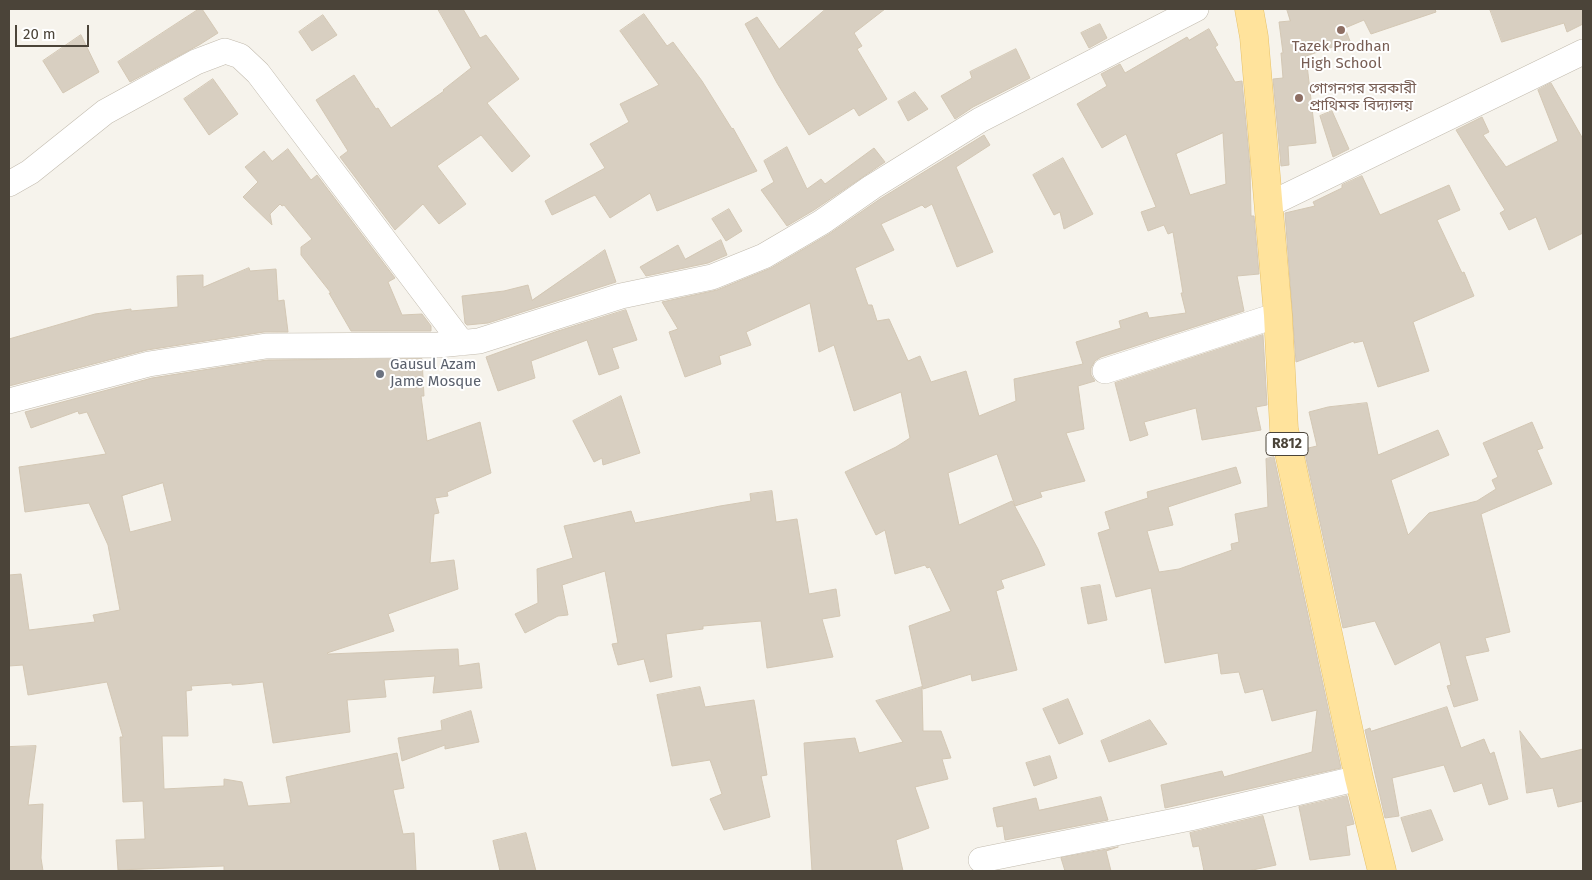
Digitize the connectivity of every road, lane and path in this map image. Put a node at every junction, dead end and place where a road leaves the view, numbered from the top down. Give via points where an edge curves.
1 (1196, 9) edge
2 (1249, 9) edge
3 (1583, 52) edge
4 (9, 184) edge
5 (1268, 205) junction
6 (1278, 315) junction
7 (462, 343) junction
8 (1105, 371) dead end
9 (9, 401) edge
10 (1359, 778) junction
11 (981, 860) dead end
12 (1382, 871) edge

1 - 7 street via 980,120 764,256 712,277 621,296 479,342
2 - 5 main road, R812
3 - 5 street
4 - 7 street via 30,172 105,112 196,62 225,51 240,56 258,73
5 - 6 main road, R812
6 - 8 street
6 - 10 main road, R812 via 1284,429
7 - 9 street via 266,346 149,364
10 - 11 street via 1190,818
10 - 12 main road, R812

